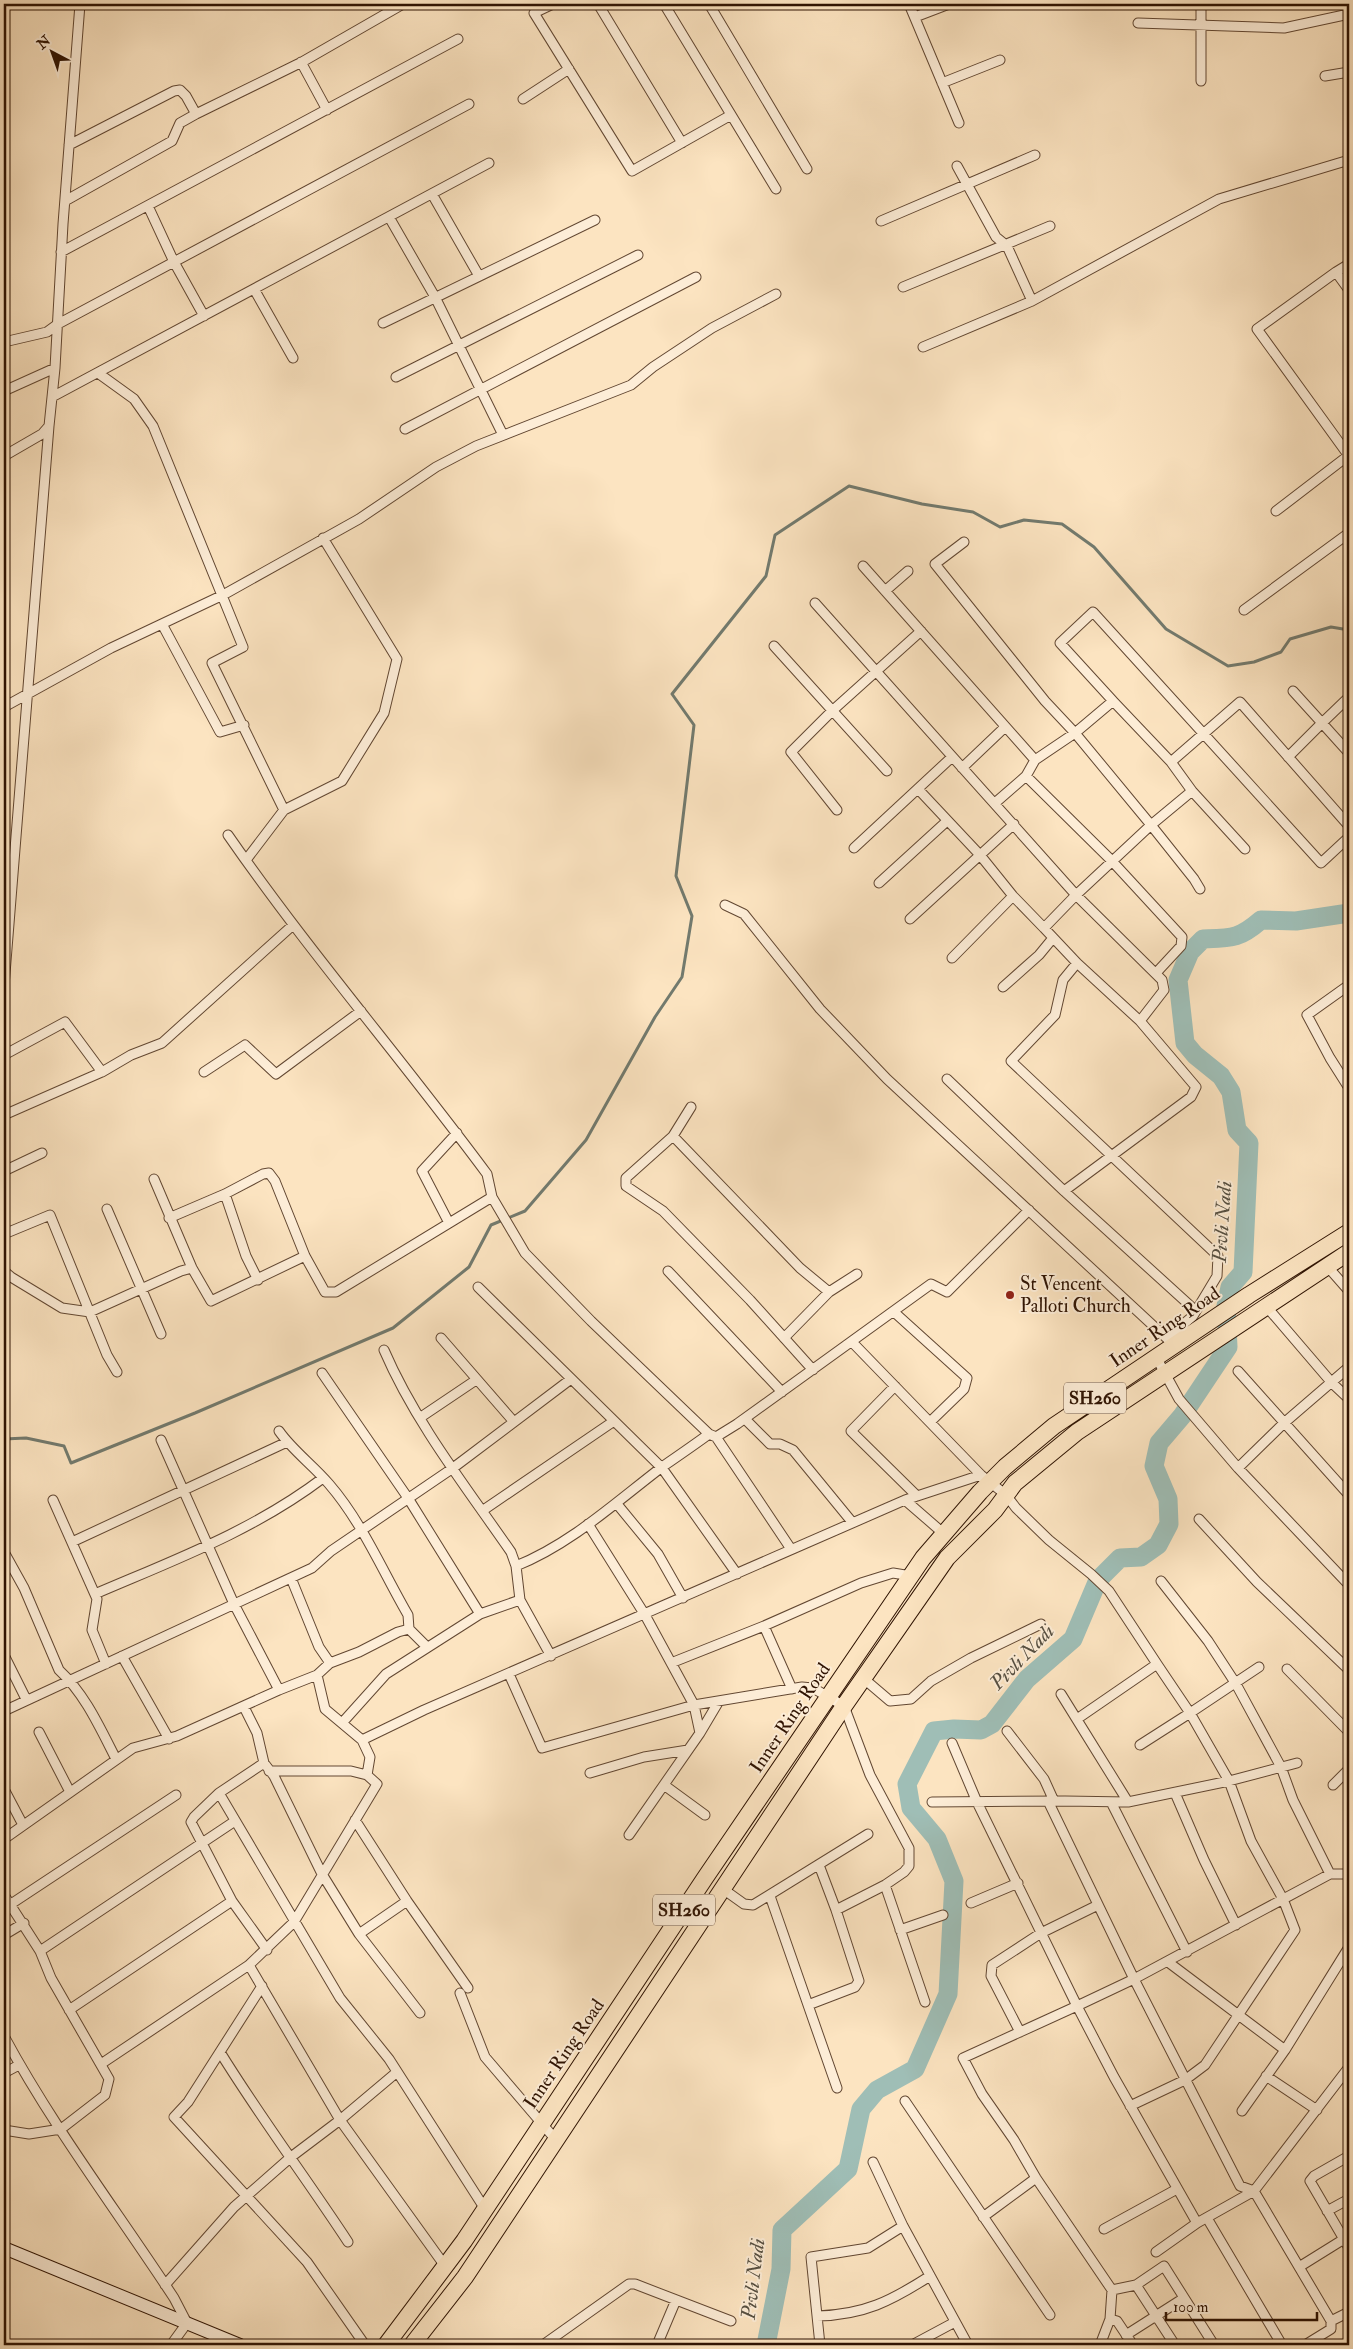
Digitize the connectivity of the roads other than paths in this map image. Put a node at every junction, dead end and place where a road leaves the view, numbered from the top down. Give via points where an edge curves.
1 (80, 4) edge
2 (403, 4) edge
3 (553, 4) edge
4 (598, 4) edge
5 (664, 4) edge
6 (709, 4) edge
7 (909, 4) edge
8 (949, 4) edge
9 (1202, 4) edge
10 (1349, 14) edge
11 (915, 17) junction
12 (1138, 23) dead end
13 (1201, 26) junction
14 (458, 39) dead end
15 (1000, 60) dead end
16 (301, 62) junction
17 (569, 69) junction
18 (1349, 72) edge
19 (1325, 76) dead end
20 (1201, 81) dead end
21 (942, 83) junction
22 (523, 99) dead end
23 (469, 104) dead end
24 (326, 110) junction
25 (196, 114) junction
26 (731, 115) junction
27 (959, 123) dead end
28 (682, 143) junction
29 (69, 145) junction
30 (1035, 155) dead end
31 (1349, 160) edge
32 (489, 163) dead end
33 (957, 166) dead end
34 (807, 169) dead end
35 (967, 184) junction
36 (776, 189) dead end
37 (432, 194) junction
38 (65, 201) junction
39 (148, 206) junction
40 (389, 217) junction
41 (595, 220) dead end
42 (881, 221) dead end
43 (1050, 226) dead end
44 (1005, 244) junction
45 (62, 252) junction
46 (638, 255) dead end
47 (174, 262) junction
48 (1349, 264) edge
49 (1336, 272) junction
50 (479, 276) junction
51 (696, 277) dead end
52 (903, 287) dead end
53 (254, 289) junction
54 (1349, 290) edge
55 (776, 294) dead end
56 (436, 297) junction
57 (1032, 301) junction
58 (204, 316) junction
59 (382, 323) dead end
60 (58, 324) junction
61 (4, 342) edge
62 (459, 345) junction
63 (923, 347) dead end
64 (293, 358) dead end
65 (56, 368) junction
66 (98, 373) junction
67 (396, 377) dead end
68 (481, 390) junction
69 (4, 391) edge
70 (52, 397) junction
71 (49, 426) junction
72 (405, 429) dead end
73 (503, 435) junction
74 (4, 456) edge
75 (1349, 456) edge
76 (1276, 511) dead end
77 (1349, 534) edge
78 (323, 538) junction
79 (964, 542) dead end
80 (862, 566) dead end
81 (908, 571) dead end
82 (885, 591) junction
83 (223, 595) junction
84 (815, 603) dead end
85 (1244, 610) dead end
86 (162, 624) junction
87 (921, 631) junction
88 (774, 646) dead end
89 (875, 671) junction
90 (1293, 690) dead end
91 (27, 693) junction
92 (1349, 697) edge
93 (1113, 701) junction
94 (4, 707) edge
95 (832, 711) junction
96 (1322, 723) junction
97 (244, 725) junction
98 (1004, 728) junction
99 (1075, 733) junction
100 (1205, 734) junction
101 (1349, 753) edge
102 (1288, 757) junction
103 (952, 758) junction
104 (1035, 760) junction
105 (1171, 762) junction
106 (962, 768) junction
107 (887, 772) dead end
108 (1026, 776) junction
109 (918, 789) junction
110 (1192, 791) junction
111 (995, 803) junction
112 (284, 810) junction
113 (836, 810) dead end
114 (947, 821) junction
115 (1014, 824) junction
116 (1151, 824) junction
117 (1349, 826) edge
118 (228, 835) dead end
119 (1349, 837) edge
120 (854, 848) dead end
121 (1245, 849) dead end
122 (980, 855) junction
123 (246, 860) junction
124 (1111, 860) junction
125 (879, 883) dead end
126 (1200, 889) dead end
127 (1076, 895) junction
128 (1013, 896) junction
129 (725, 905) dead end
130 (910, 919) dead end
131 (293, 925) junction
132 (1044, 928) junction
133 (1053, 938) junction
134 (952, 958) dead end
135 (1077, 963) junction
136 (1156, 973) junction
137 (1349, 985) edge
138 (4, 986) edge
139 (1004, 987) dead end
140 (361, 1011) junction
141 (1140, 1021) junction
142 (4, 1055) edge
143 (102, 1072) junction
144 (204, 1072) dead end
145 (946, 1079) dead end
146 (1349, 1088) edge
147 (691, 1107) dead end
148 (4, 1115) edge
149 (457, 1133) junction
150 (673, 1136) junction
151 (42, 1153) dead end
152 (1113, 1157) junction
153 (4, 1172) edge
154 (154, 1178) dead end
155 (1064, 1191) junction
156 (225, 1194) junction
157 (492, 1197) junction
158 (107, 1209) dead end
159 (1029, 1210) junction
160 (169, 1218) junction
161 (449, 1223) junction
162 (1349, 1232) edge
163 (4, 1234) edge
164 (1349, 1252) edge
165 (305, 1256) junction
166 (1328, 1266) junction
167 (192, 1268) junction
168 (4, 1271) edge
169 (668, 1271) dead end
170 (857, 1274) dead end
171 (258, 1280) junction
172 (478, 1287) dead end
173 (141, 1290) junction
174 (1349, 1291) edge
175 (829, 1292) junction
176 (1266, 1306) junction
177 (1196, 1311) junction
178 (90, 1312) junction
179 (894, 1312) junction
180 (161, 1334) dead end
181 (441, 1338) dead end
182 (784, 1338) junction
183 (852, 1342) junction
184 (1171, 1342) junction
185 (384, 1350) dead end
186 (1156, 1357) junction
187 (1349, 1367) edge
188 (813, 1370) junction
189 (1238, 1371) dead end
190 (117, 1372) dead end
191 (322, 1373) dead end
192 (1164, 1373) junction
193 (571, 1379) junction
194 (476, 1380) junction
195 (1332, 1383) junction
196 (895, 1386) junction
197 (782, 1392) junction
198 (1349, 1400) edge
199 (421, 1417) junction
200 (745, 1419) junction
201 (614, 1421) junction
202 (514, 1422) junction
203 (930, 1422) junction
204 (1284, 1423) junction
205 (279, 1431) dead end
206 (713, 1436) junction
207 (161, 1440) dead end
208 (286, 1442) junction
209 (453, 1468) junction
210 (662, 1468) junction
211 (1238, 1468) junction
212 (323, 1478) junction
213 (985, 1478) junction
214 (184, 1489) junction
215 (1006, 1494) junction
216 (1349, 1495) edge
217 (917, 1496) junction
218 (408, 1498) junction
219 (53, 1500) dead end
220 (905, 1500) junction
221 (617, 1504) junction
222 (482, 1511) junction
223 (1199, 1519) dead end
224 (852, 1522) junction
225 (588, 1524) junction
226 (361, 1530) junction
227 (943, 1533) junction
228 (72, 1542) junction
229 (208, 1545) junction
230 (791, 1549) junction
231 (4, 1552) edge
232 (516, 1566) junction
233 (737, 1574) junction
234 (911, 1576) junction
235 (291, 1578) junction
236 (1161, 1581) dead end
237 (1349, 1585) edge
238 (95, 1594) junction
239 (683, 1598) junction
240 (520, 1600) junction
241 (234, 1604) junction
242 (480, 1614) junction
243 (645, 1615) junction
244 (1041, 1624) dead end
245 (764, 1626) junction
246 (410, 1629) junction
247 (427, 1647) junction
248 (4, 1655) edge
249 (122, 1656) junction
250 (551, 1656) junction
251 (330, 1663) junction
252 (672, 1663) junction
253 (106, 1664) junction
254 (1157, 1664) junction
255 (1259, 1667) dead end
256 (1287, 1669) dead end
257 (1349, 1670) edge
258 (508, 1674) junction
259 (317, 1675) junction
260 (863, 1678) junction
261 (70, 1680) junction
262 (1236, 1684) junction
263 (792, 1688) junction
264 (279, 1690) junction
265 (1061, 1694) dead end
266 (829, 1696) junction
267 (26, 1699) junction
268 (719, 1700) junction
269 (694, 1706) junction
270 (844, 1706) junction
271 (244, 1707) junction
272 (4, 1711) edge
273 (1190, 1713) junction
274 (1077, 1719) junction
275 (342, 1722) junction
276 (1007, 1731) dead end
277 (39, 1732) dead end
278 (1349, 1732) edge
279 (700, 1733) junction
280 (169, 1739) junction
281 (362, 1740) junction
282 (952, 1743) dead end
283 (1140, 1744) dead end
284 (688, 1750) junction
285 (116, 1760) junction
286 (1297, 1763) dead end
287 (266, 1767) junction
288 (1281, 1767) junction
289 (1349, 1768) edge
290 (590, 1773) dead end
291 (367, 1774) junction
292 (1229, 1781) junction
293 (664, 1785) junction
294 (1333, 1785) dead end
295 (4, 1789) edge
296 (70, 1792) junction
297 (219, 1793) junction
298 (1175, 1793) junction
299 (176, 1795) dead end
300 (1051, 1801) junction
301 (932, 1802) dead end
302 (977, 1802) junction
303 (1111, 1802) junction
304 (1128, 1802) junction
305 (705, 1815) dead end
306 (355, 1820) junction
307 (235, 1821) junction
308 (23, 1825) junction
309 (868, 1834) dead end
310 (629, 1835) dead end
311 (4, 1839) edge
312 (202, 1844) junction
313 (819, 1865) junction
314 (322, 1874) junction
315 (1330, 1874) junction
316 (1349, 1874) edge
317 (1018, 1883) junction
318 (885, 1886) junction
319 (723, 1889) junction
320 (4, 1894) edge
321 (770, 1896) junction
322 (1283, 1900) junction
323 (232, 1901) junction
324 (407, 1901) junction
325 (971, 1903) dead end
326 (11, 1904) junction
327 (1098, 1905) junction
328 (836, 1910) junction
329 (943, 1915) dead end
330 (294, 1922) junction
331 (24, 1923) junction
332 (1236, 1925) junction
333 (900, 1930) junction
334 (4, 1934) edge
335 (359, 1934) junction
336 (1041, 1934) junction
337 (1349, 1946) edge
338 (267, 1950) junction
339 (40, 1951) junction
340 (1187, 1952) junction
341 (1168, 1962) junction
342 (249, 1965) junction
343 (1134, 1979) junction
344 (262, 1986) junction
345 (925, 2002) dead end
346 (808, 2005) junction
347 (1077, 2006) junction
348 (69, 2010) junction
349 (420, 2013) dead end
350 (1238, 2015) junction
351 (1020, 2032) junction
352 (4, 2036) edge
353 (1285, 2050) junction
354 (220, 2052) junction
355 (101, 2064) junction
356 (19, 2065) junction
357 (1349, 2068) edge
358 (397, 2072) junction
359 (4, 2073) edge
360 (1266, 2076) junction
361 (1185, 2080) junction
362 (837, 2088) dead end
363 (905, 2101) dead end
364 (1130, 2106) junction
365 (1317, 2110) junction
366 (1242, 2111) dead end
367 (340, 2120) junction
368 (541, 2124) junction
369 (61, 2129) junction
370 (4, 2130) edge
371 (556, 2140) junction
372 (1349, 2156) edge
373 (291, 2157) junction
374 (873, 2162) dead end
375 (1036, 2178) junction
376 (1177, 2190) junction
377 (1254, 2191) junction
378 (248, 2196) junction
379 (1349, 2199) edge
380 (485, 2209) junction
381 (1327, 2211) junction
382 (982, 2217) junction
383 (1207, 2218) junction
384 (1197, 2223) junction
385 (903, 2226) junction
386 (1104, 2229) dead end
387 (348, 2242) dead end
388 (1348, 2245) edge
389 (4, 2248) edge
390 (1156, 2252) dead end
391 (445, 2266) junction
392 (1299, 2267) junction
393 (930, 2276) junction
394 (165, 2285) junction
395 (1136, 2285) junction
396 (1112, 2290) junction
397 (1184, 2298) junction
398 (676, 2300) junction
399 (1349, 2312) edge
400 (1050, 2315) dead end
401 (816, 2316) junction
402 (1156, 2316) junction
403 (1110, 2319) junction
404 (731, 2321) dead end
405 (1330, 2321) junction
406 (955, 2322) junction
407 (187, 2323) junction
408 (178, 2335) junction
409 (1126, 2335) junction
410 (171, 2345) edge
411 (178, 2345) edge
412 (240, 2345) edge
413 (365, 2345) edge
414 (386, 2345) edge
415 (412, 2345) edge
416 (544, 2345) edge
417 (657, 2345) edge
418 (820, 2345) edge
419 (912, 2345) edge
420 (968, 2345) edge
421 (1100, 2345) edge
422 (1133, 2345) edge
423 (1176, 2345) edge
424 (1214, 2345) edge
425 (1282, 2345) edge
426 (1306, 2345) edge

1 - 29 street
2 - 16 street
3 - 17 street via 534,13
4 - 28 street
5 - 26 street
6 - 34 street
7 - 11 street
8 - 11 street
9 - 13 street
10 - 13 street via 1284,28
11 - 21 street
12 - 13 street
13 - 20 street
14 - 24 street
15 - 21 street
16 - 24 street
16 - 25 street
17 - 22 street
17 - 28 street via 632,171
18 - 19 street
21 - 27 street
23 - 47 street
24 - 39 street
25 - 29 street via 186,96 180,90 174,91
25 - 38 street via 180,123 172,141
26 - 28 street
26 - 36 street
29 - 38 street
30 - 35 street
31 - 57 street via 1219,199
32 - 37 street
33 - 35 street
35 - 42 street
35 - 44 street via 996,237
37 - 40 street
37 - 50 street
38 - 45 street
39 - 45 street
39 - 47 street
40 - 53 street
40 - 56 street
41 - 50 street
43 - 44 street
44 - 52 street
44 - 57 street
45 - 60 street
46 - 62 street
47 - 58 street
47 - 60 street
48 - 49 street
49 - 54 street
49 - 75 street via 1257,329
50 - 56 street
51 - 68 street
53 - 58 street
53 - 64 street
55 - 73 street via 712,328 630,385
56 - 59 street
56 - 62 street
57 - 63 street
58 - 66 street
60 - 61 street via 47,332
60 - 65 street
62 - 67 street
62 - 68 street
65 - 69 street
65 - 70 street
66 - 70 street
66 - 83 street via 134,399 153,426
68 - 72 street
68 - 73 street
70 - 71 street
71 - 74 street via 42,434
71 - 91 street
73 - 78 street via 436,467 359,519
75 - 76 street
77 - 85 street
78 - 83 street
78 - 112 street via 396,659 384,714 342,781
79 - 99 street via 936,564 1045,701
80 - 82 street
81 - 82 street
82 - 87 street
83 - 86 street
83 - 97 street via 243,646 212,664
84 - 89 street
86 - 91 street
86 - 97 street via 220,732
87 - 89 street
87 - 98 street
88 - 95 street
89 - 95 street
89 - 103 street
90 - 96 street
91 - 94 street
91 - 138 street
92 - 96 street
93 - 99 street
93 - 100 street via 1060,643 1093,612
93 - 105 street
95 - 107 street
95 - 113 street via 791,752
96 - 101 street
96 - 102 street
97 - 112 street
98 - 104 street
98 - 106 street
99 - 104 street
99 - 116 street
100 - 102 street via 1240,702
100 - 105 street
100 - 119 street via 1321,863
102 - 117 street
103 - 106 street
103 - 109 street
104 - 108 street
105 - 110 street
106 - 111 street
108 - 111 street
108 - 124 street
109 - 114 street
109 - 120 street
110 - 116 street
110 - 121 street
111 - 115 street
112 - 123 street
114 - 122 street
114 - 125 street
115 - 122 street
115 - 127 street
116 - 124 street
116 - 126 street
118 - 123 street
122 - 128 street
122 - 130 street
123 - 131 street
124 - 127 street
124 - 136 street via 1182,937 1181,946
127 - 132 street
127 - 136 street
128 - 132 street
128 - 134 street
129 - 159 street via 744,914 820,1009 887,1079
131 - 140 street
131 - 143 street via 162,1043 130,1055
132 - 133 street
133 - 135 street
133 - 139 street
135 - 141 street
135 - 152 street via 1063,980 1055,1015 1011,1060
136 - 141 street via 1164,990
137 - 146 street via 1307,1015
140 - 144 street via 276,1074 245,1045
140 - 149 street
141 - 152 street via 1196,1087 1191,1097
142 - 143 street via 65,1022
143 - 148 street
145 - 155 street
147 - 150 street
149 - 157 street via 487,1174
149 - 161 street via 422,1171
150 - 175 street via 800,1268
150 - 182 street via 626,1178 626,1186 663,1211
151 - 153 street
152 - 155 street
152 - 177 street via 1218,1256 1217,1276
154 - 160 street
155 - 177 street
156 - 160 street
156 - 165 street via 269,1173 275,1180
156 - 171 street via 246,1256
157 - 161 street
157 - 206 street via 525,1253 591,1321
158 - 173 street
159 - 179 street via 947,1292 931,1284
159 - 184 street
160 - 167 street
161 - 165 street via 336,1292 325,1292
162 - 184 highway, Inner Ring Road / SH260 via 1207,1323
163 - 178 street via 50,1215
164 - 166 highway, Inner Ring Road / SH260
165 - 171 street
166 - 174 street
166 - 176 highway, Inner Ring Road / SH260
167 - 171 street via 211,1301
167 - 173 street
168 - 178 street via 62,1308
169 - 197 street
170 - 175 street
172 - 193 street
173 - 178 street
173 - 180 street
175 - 182 street
176 - 192 highway, Inner Ring Road / SH260
176 - 195 street
177 - 184 street
178 - 190 street
179 - 183 street
179 - 203 street via 967,1378 964,1389
181 - 194 street
182 - 188 street
183 - 188 street
183 - 196 street
184 - 186 highway, Inner Ring Road / SH260
185 - 199 street via 397,1379
186 - 192 street
186 - 213 highway, Inner Ring Road / SH260 via 1054,1426
187 - 195 street
188 - 197 street
189 - 204 street
191 - 218 street
192 - 211 street via 1179,1399
192 - 215 highway, Inner Ring Road / SH260 via 1077,1432 1015,1482
193 - 201 street
193 - 202 street
194 - 199 street
194 - 202 street
195 - 198 street
195 - 204 street
196 - 203 street
196 - 217 street via 851,1431
197 - 200 street
199 - 209 street
200 - 206 street
200 - 224 street via 770,1444 780,1444 793,1450
201 - 210 street
201 - 222 street
202 - 209 street
203 - 213 street
204 - 211 street
204 - 216 street
205 - 208 street
206 - 210 street
206 - 230 street
207 - 214 street
208 - 212 street
208 - 214 street
209 - 218 street
209 - 222 street
210 - 221 street
210 - 233 street
211 - 237 street
212 - 226 street
212 - 229 street via 290,1503
213 - 215 street
213 - 217 street
213 - 227 highway, Inner Ring Road / SH260
214 - 228 street
214 - 229 street
215 - 254 street via 1049,1540 1109,1591
215 - 260 highway, Inner Ring Road / SH260 via 995,1510 947,1558
217 - 220 street
218 - 226 street
218 - 242 street
219 - 228 street
220 - 224 street
220 - 227 street
221 - 225 street
221 - 239 street via 658,1554
222 - 232 street via 511,1552
223 - 257 street via 1257,1582
224 - 230 street
225 - 232 street via 541,1556
225 - 243 street
226 - 235 street via 312,1568
226 - 246 street via 408,1616
227 - 234 highway, Inner Ring Road / SH260
228 - 238 street
229 - 238 street
229 - 241 street
230 - 233 street
231 - 261 street via 24,1588 59,1670
232 - 240 street
233 - 239 street
234 - 245 street via 893,1573 861,1583
234 - 266 highway, Inner Ring Road / SH260
235 - 241 street
235 - 251 street via 319,1647
236 - 262 street via 1208,1641
238 - 253 street via 92,1630
239 - 243 street
240 - 242 street
240 - 250 street
241 - 249 street
241 - 264 street
242 - 247 street
243 - 250 street
243 - 252 street
244 - 260 street via 963,1662 931,1681 911,1699 890,1701
245 - 252 street
245 - 263 street
246 - 247 street
246 - 251 street
247 - 275 street via 386,1674
248 - 267 street
249 - 253 street
249 - 280 street
250 - 258 street
251 - 259 street
252 - 269 street
253 - 261 street
254 - 273 street
254 - 274 street
255 - 262 street
256 - 278 street
258 - 269 street via 542,1748
258 - 281 street
259 - 264 street
259 - 275 street via 325,1709
260 - 270 highway, Inner Ring Road / SH260
261 - 267 street
261 - 285 street
262 - 273 street
262 - 288 street
263 - 266 street via 813,1688
263 - 268 street
264 - 271 street
265 - 274 street
266 - 270 street
266 - 368 highway, Inner Ring Road / SH260
267 - 272 street
268 - 269 street
268 - 279 street
269 - 279 street
270 - 318 street via 870,1775 908,1848 909,1866
270 - 319 highway, Inner Ring Road / SH260
271 - 280 street
271 - 287 street via 257,1733
273 - 283 street
273 - 292 street
274 - 304 street
275 - 281 street
276 - 300 street via 1044,1779
277 - 296 street
279 - 284 street
280 - 285 street via 132,1748
281 - 291 street via 370,1757
282 - 302 street
284 - 290 street via 644,1757
284 - 293 street
285 - 296 street
286 - 288 street
287 - 291 street
287 - 297 street
287 - 314 street
288 - 292 street
288 - 315 street via 1293,1800
289 - 294 street
291 - 306 street via 377,1784
292 - 298 street
292 - 322 street via 1251,1841
293 - 305 street
293 - 310 street
295 - 308 street
296 - 308 street
297 - 307 street
297 - 312 street via 192,1820
298 - 304 street
298 - 332 street
299 - 326 street
300 - 302 street
300 - 303 street
300 - 327 street
301 - 302 street
302 - 317 street
303 - 304 street
303 - 340 street
306 - 314 street
306 - 324 street
307 - 312 street
307 - 330 street
308 - 311 street
309 - 313 street
312 - 323 street
312 - 339 street
313 - 321 street
313 - 328 street
314 - 330 street
314 - 335 street
315 - 316 street
315 - 322 street
317 - 325 street
317 - 336 street
318 - 328 street
318 - 333 street
319 - 321 street via 744,1904 753,1905
319 - 371 highway, Inner Ring Road / SH260
320 - 326 street
321 - 346 street
322 - 332 street
322 - 350 street via 1296,1930
323 - 338 street
323 - 348 street
324 - 335 street
324 - 368 street via 464,1990 485,2057
326 - 331 street
327 - 336 street
327 - 343 street
328 - 346 street via 859,1981 855,1987
329 - 333 street
330 - 338 street
330 - 358 street via 340,1998
331 - 334 street
331 - 339 street
332 - 340 street
333 - 345 street
335 - 349 street
336 - 347 street
336 - 351 street via 992,1965 992,1976
337 - 353 street
338 - 342 street
339 - 348 street
340 - 341 street
341 - 343 street
341 - 350 street
342 - 344 street
342 - 355 street
343 - 347 street
343 - 361 street
344 - 354 street
344 - 367 street
346 - 362 street
347 - 351 street
347 - 364 street
348 - 355 street
350 - 353 street
350 - 361 street via 1204,2065
351 - 375 street via 963,2058
352 - 356 street
353 - 360 street
354 - 373 street
354 - 378 street via 187,2104 174,2117
355 - 369 street via 109,2079 106,2095
356 - 359 street
356 - 369 street
357 - 365 street
358 - 367 street
358 - 380 street
360 - 365 street
360 - 366 street
361 - 364 street
361 - 377 street via 1240,2186
363 - 382 street
364 - 376 street
365 - 377 street
367 - 373 street
367 - 391 street
368 - 371 street
368 - 380 highway, Inner Ring Road / SH260
369 - 370 street via 29,2134
369 - 394 street
371 - 415 highway, Inner Ring Road / SH260 via 465,2277
372 - 381 street via 1310,2181
373 - 378 street
373 - 387 street
374 - 385 street
375 - 382 street
375 - 396 street
376 - 384 street
376 - 386 street
377 - 383 street
377 - 392 street
378 - 394 street via 234,2207
378 - 413 street via 307,2262
379 - 381 street
380 - 391 highway, Inner Ring Road / SH260
381 - 388 street
382 - 400 street
383 - 384 street
383 - 425 street
384 - 390 street
385 - 393 street
385 - 401 street via 868,2248 811,2257
388 - 392 street
389 - 407 street
391 - 414 highway, Inner Ring Road / SH260
392 - 405 street
393 - 401 street via 891,2300 842,2315
393 - 406 street
394 - 407 street
395 - 396 street
395 - 397 street via 1164,2266
395 - 402 street
396 - 403 street
397 - 402 street
397 - 424 street
398 - 404 street
398 - 416 street via 629,2284
398 - 417 street
399 - 405 street
401 - 418 street
402 - 409 street
402 - 423 street
403 - 409 street via 1117,2321
403 - 421 street
405 - 426 street via 1331,2328
406 - 419 street
406 - 420 street
407 - 408 street
407 - 412 street
408 - 410 street
408 - 411 street
409 - 422 street

